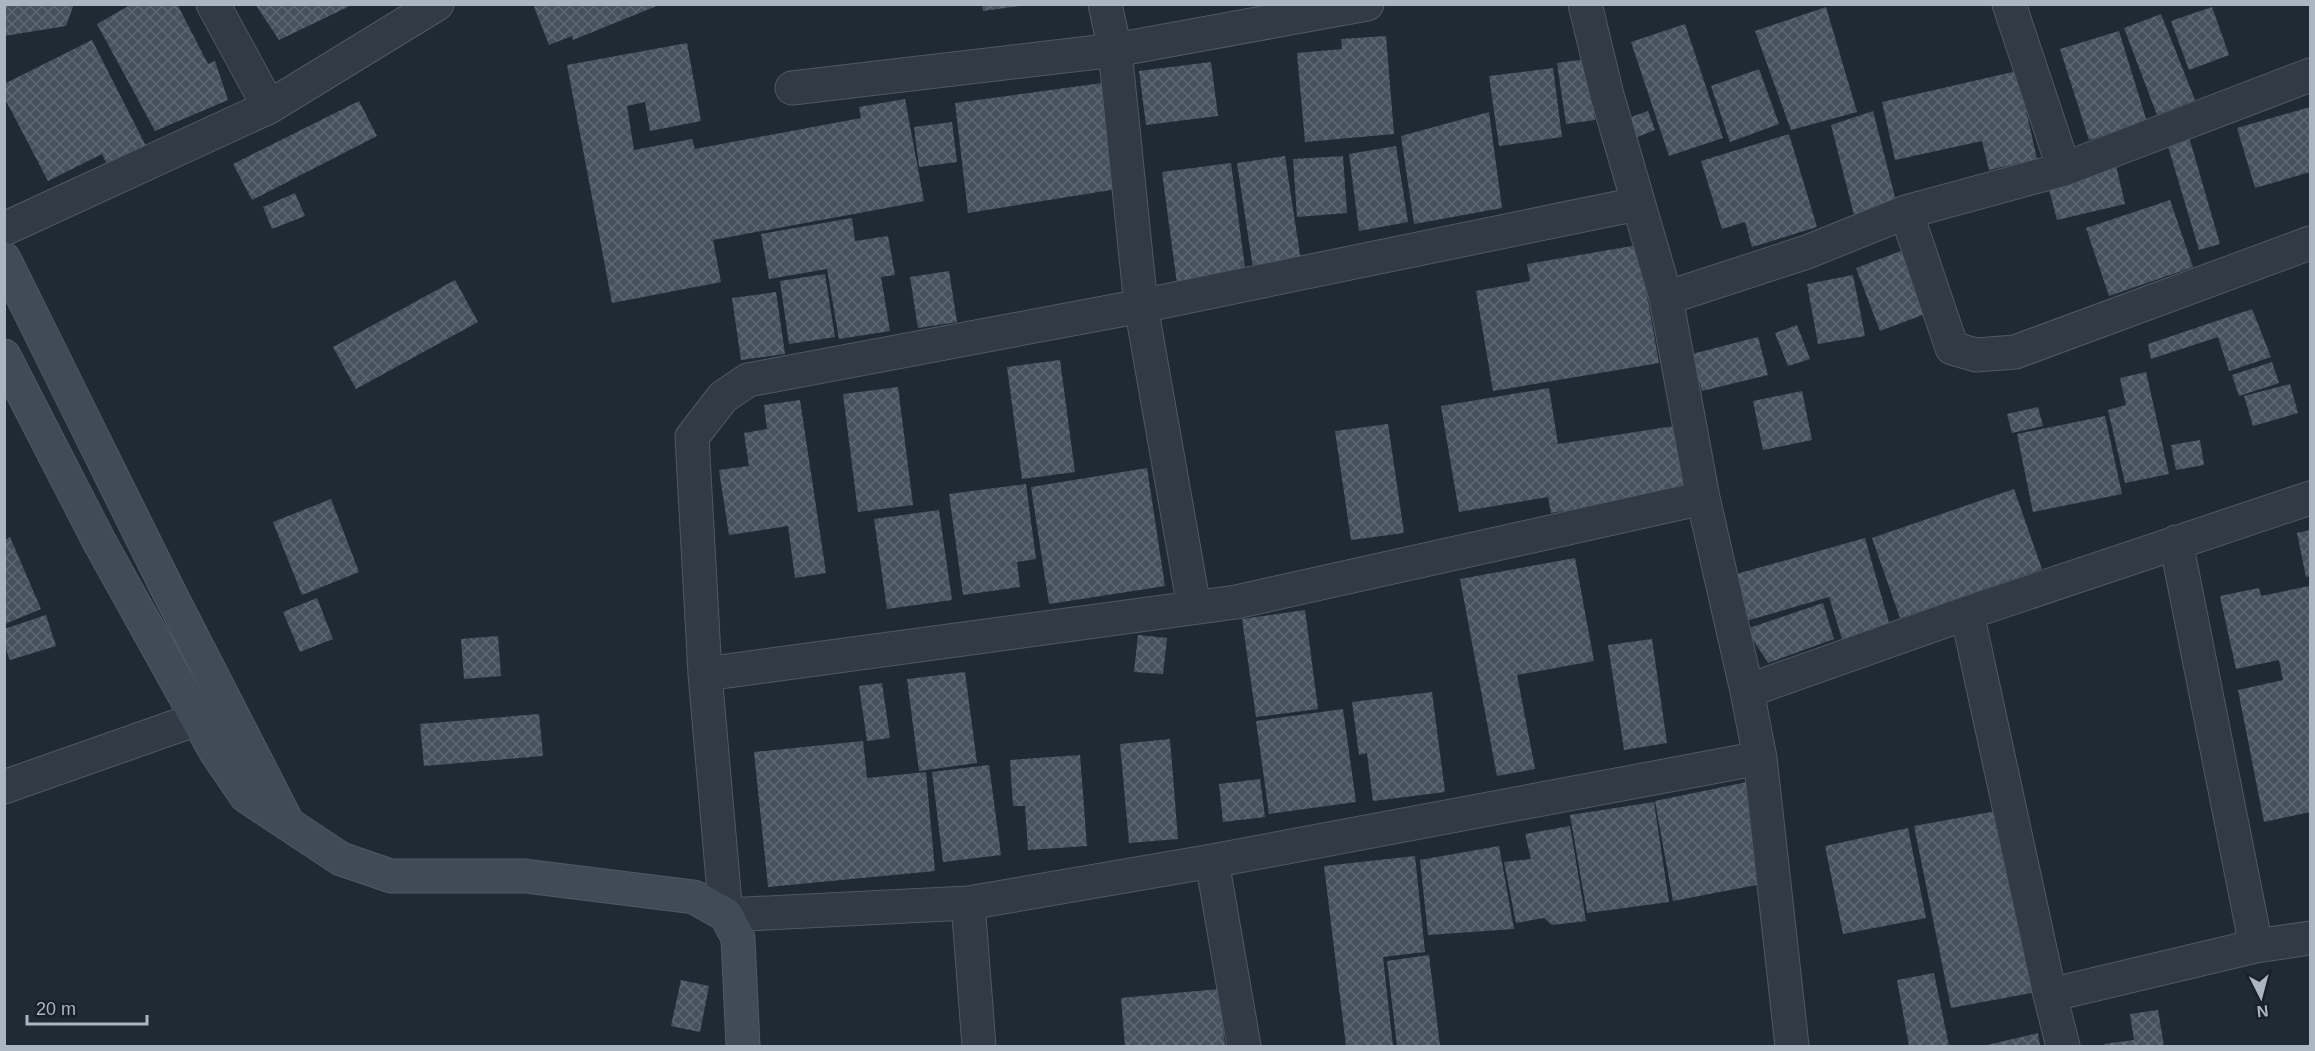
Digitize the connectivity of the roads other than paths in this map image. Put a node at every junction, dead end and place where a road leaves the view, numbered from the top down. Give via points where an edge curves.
1 (213, 4) edge
2 (436, 4) edge
3 (1105, 4) edge
4 (1367, 4) edge
5 (1585, 4) edge
6 (2009, 4) edge
7 (1115, 50) junction
8 (2310, 75) edge
9 (792, 88) dead end
10 (269, 107) junction
11 (2064, 169) junction
12 (1637, 204) junction
13 (1906, 212) junction
14 (4, 229) edge
15 (2310, 243) edge
16 (4, 259) edge
17 (1666, 298) junction
18 (1140, 306) junction
19 (4, 356) edge
20 (1703, 498) junction
21 (2310, 498) edge
22 (2176, 542) junction
23 (1194, 607) junction
24 (1967, 614) junction
25 (705, 674) junction
26 (1747, 690) junction
27 (197, 719) junction
28 (1760, 758) junction
29 (4, 787) edge
30 (288, 824) junction
31 (1212, 861) junction
32 (968, 903) junction
33 (726, 915) junction
34 (2310, 938) edge
35 (2256, 946) junction
36 (2050, 995) junction
37 (743, 1047) edge
38 (979, 1047) edge
39 (1244, 1047) edge
40 (1792, 1047) edge
41 (2063, 1047) edge

1 - 10 street
2 - 10 street
3 - 7 street
4 - 7 street
5 - 12 street
6 - 11 street
7 - 9 street
7 - 18 street
8 - 11 street
10 - 14 street
11 - 13 street
12 - 17 street
12 - 18 street
13 - 15 street via 1952,348 1976,355 2015,352
13 - 17 street via 1807,252
16 - 30 street
17 - 20 street
18 - 23 street
18 - 25 street via 748,380 723,397 692,437
19 - 27 street
20 - 23 street via 1236,602
20 - 26 street
21 - 22 street
22 - 24 street
22 - 35 street
23 - 25 street
24 - 26 street
24 - 36 street
25 - 33 street
26 - 28 street
27 - 29 street
27 - 30 street via 246,796
28 - 31 street
28 - 40 street
30 - 33 street via 341,859 391,876 525,876 694,897
31 - 32 street
31 - 39 street
32 - 33 street
32 - 38 street
33 - 37 street via 738,938
34 - 35 street
35 - 36 street
36 - 41 street

